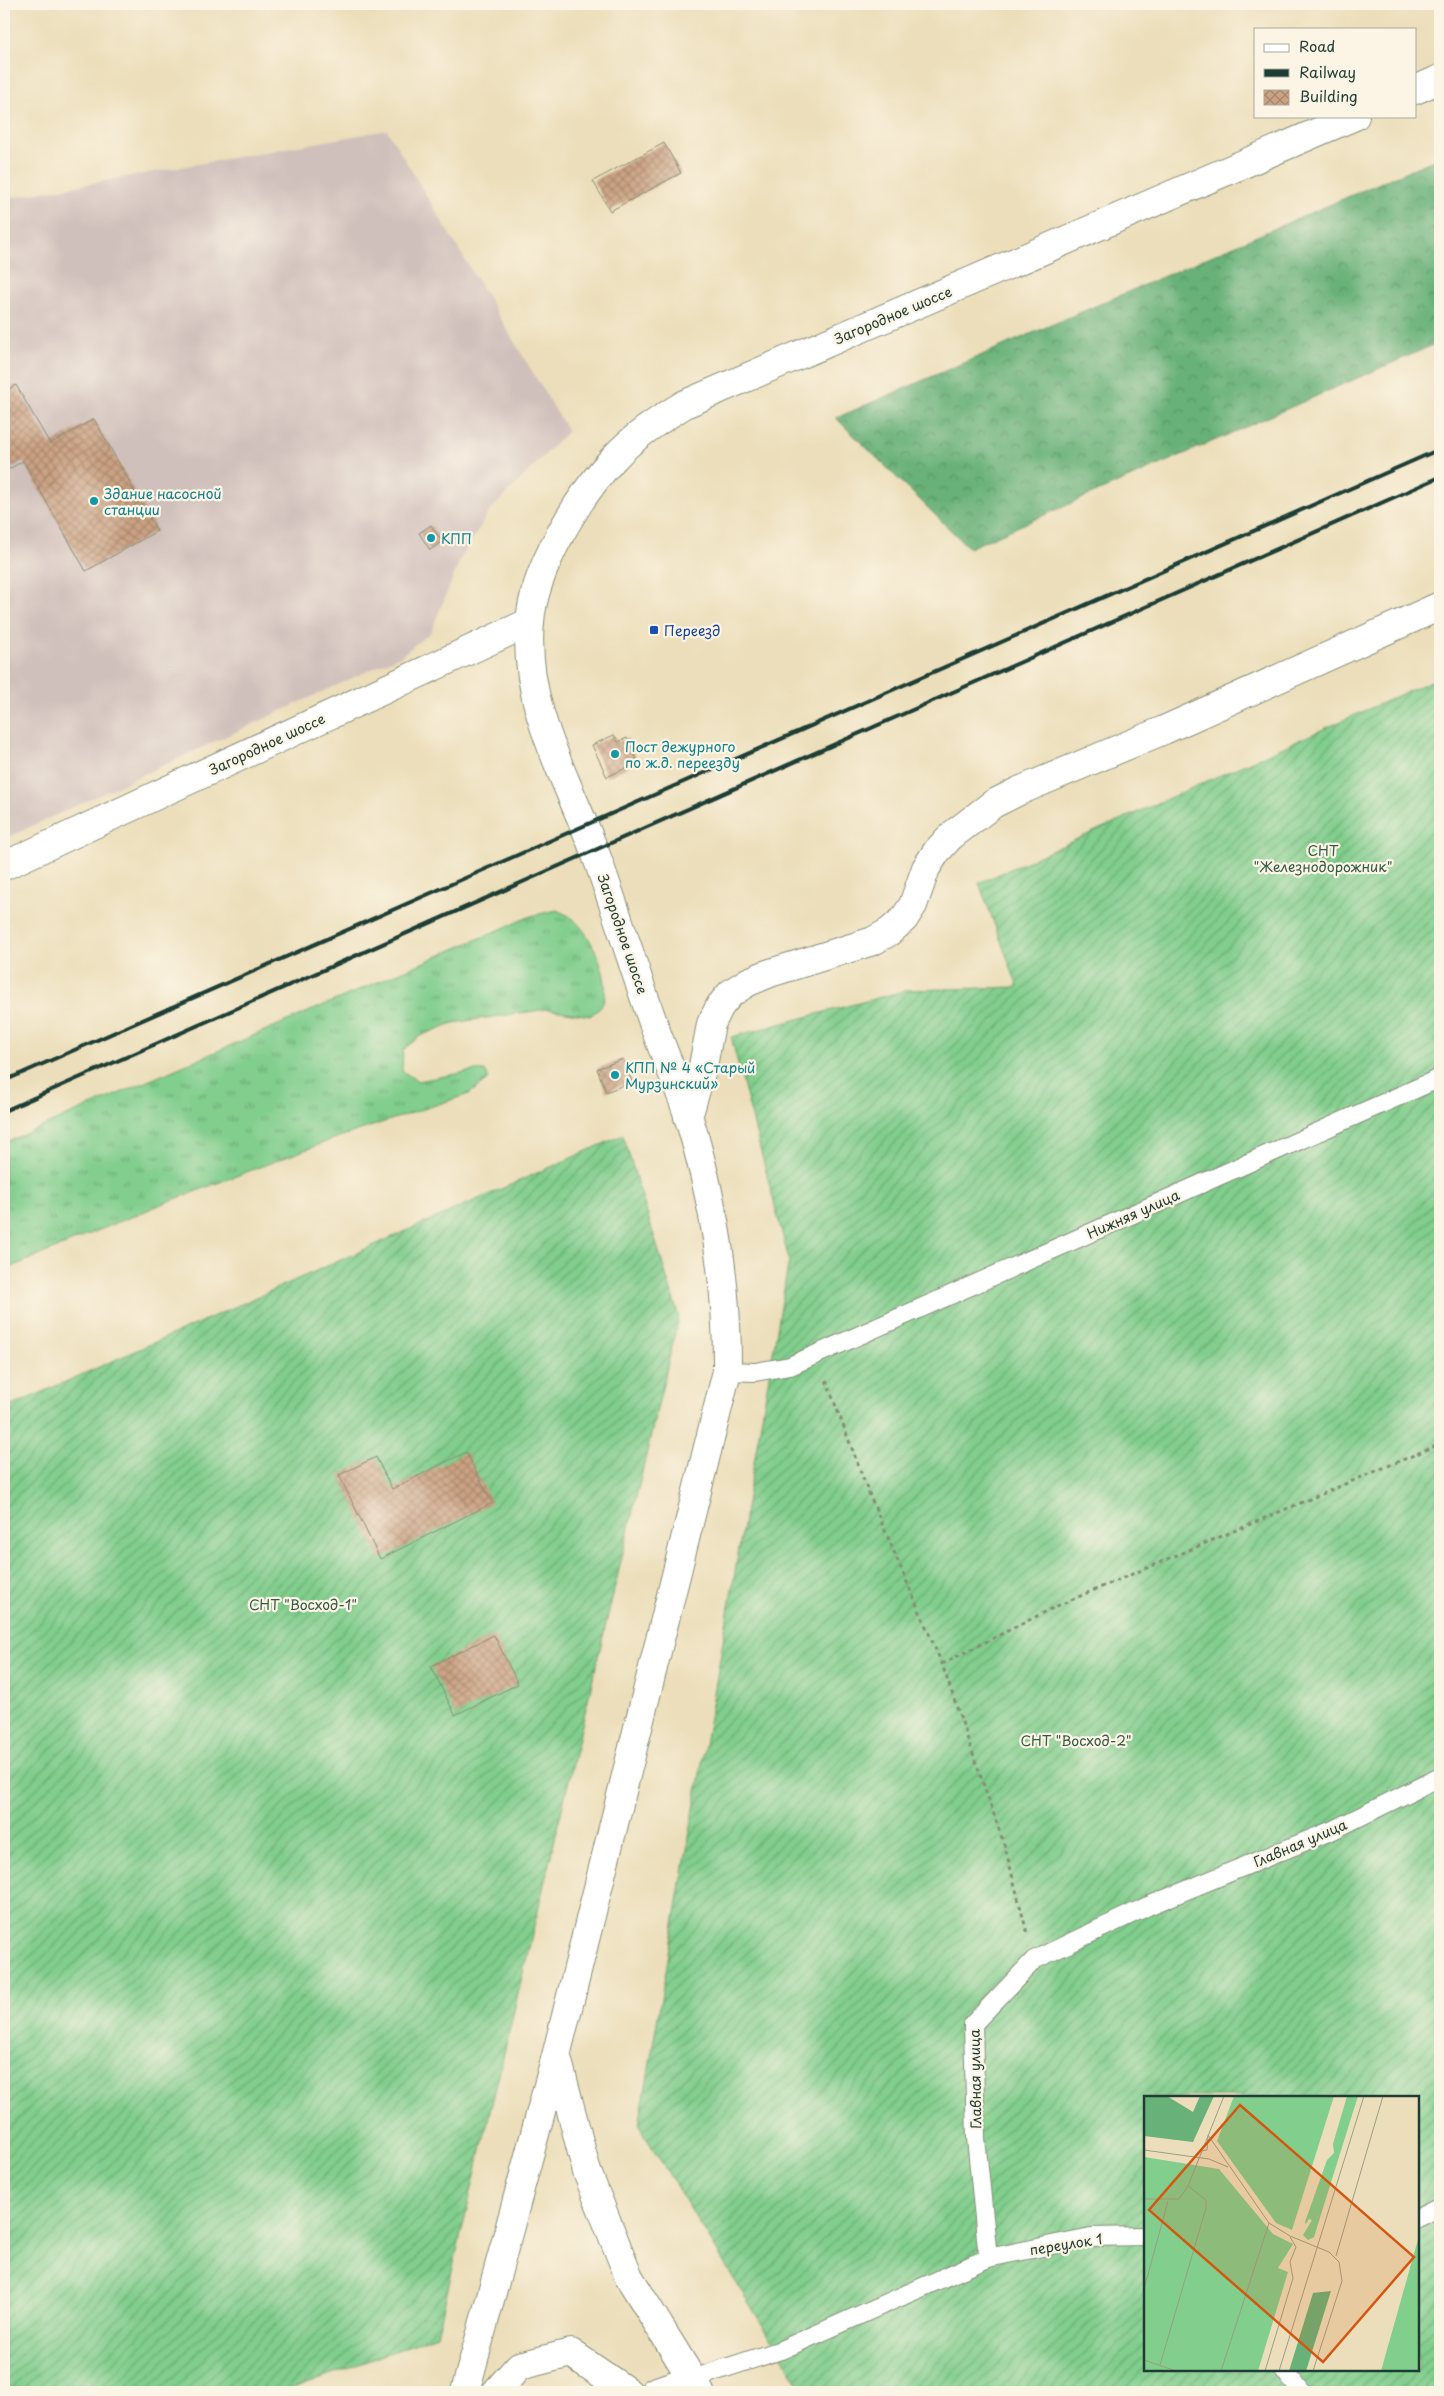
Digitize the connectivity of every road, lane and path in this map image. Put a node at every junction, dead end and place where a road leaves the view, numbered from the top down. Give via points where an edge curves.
1 (1440, 79) edge
2 (1416, 90) edge
3 (1349, 118) edge
4 (1440, 606) edge
5 (530, 622) junction
6 (4, 866) edge
7 (1440, 1078) edge
8 (688, 1117) junction
9 (826, 1351) junction
10 (727, 1372) junction
11 (1440, 1444) edge
12 (942, 1664) junction
13 (1440, 1777) edge
14 (1034, 1960) junction
15 (556, 2056) junction
16 (1440, 2207) edge
17 (1419, 2218) edge
18 (1144, 2236) edge
19 (988, 2258) junction
20 (1285, 2371) edge
21 (696, 2386) edge
22 (465, 2392) edge
23 (496, 2392) edge
24 (628, 2392) edge
25 (654, 2392) edge
26 (1301, 2392) edge

1 - 2 street
3 - 5 street, Загородное шоссе via 685,404 648,427 613,459 573,513 538,583
4 - 8 street via 993,804 937,851 926,868 913,905 904,919 889,932 873,941 770,973 731,993 711,1024
5 - 6 street, Загородное шоссе
5 - 8 street, Загородное шоссе via 530,662 548,743 594,851
7 - 9 lane, Нижняя улица
8 - 10 street, Загородное шоссе via 721,1249 728,1322
9 - 10 lane, Нижняя улица via 790,1366 755,1372
9 - 12 path via 826,1384 868,1492
10 - 15 street, Загородное шоссе
11 - 12 path via 1059,1606
12 - 14 path via 1005,1847
13 - 14 lane, Главная улица via 1333,1830 1148,1906
14 - 19 lane, Главная улица via 973,2024 976,2138
15 - 21 street via 587,2172 629,2277
15 - 22 street, Загородное шоссе
16 - 17 lane
18 - 19 lane, переулок 1 via 1091,2237
19 - 21 lane
20 - 26 lane
21 - 25 street
23 - 24 street via 519,2366 571,2353

